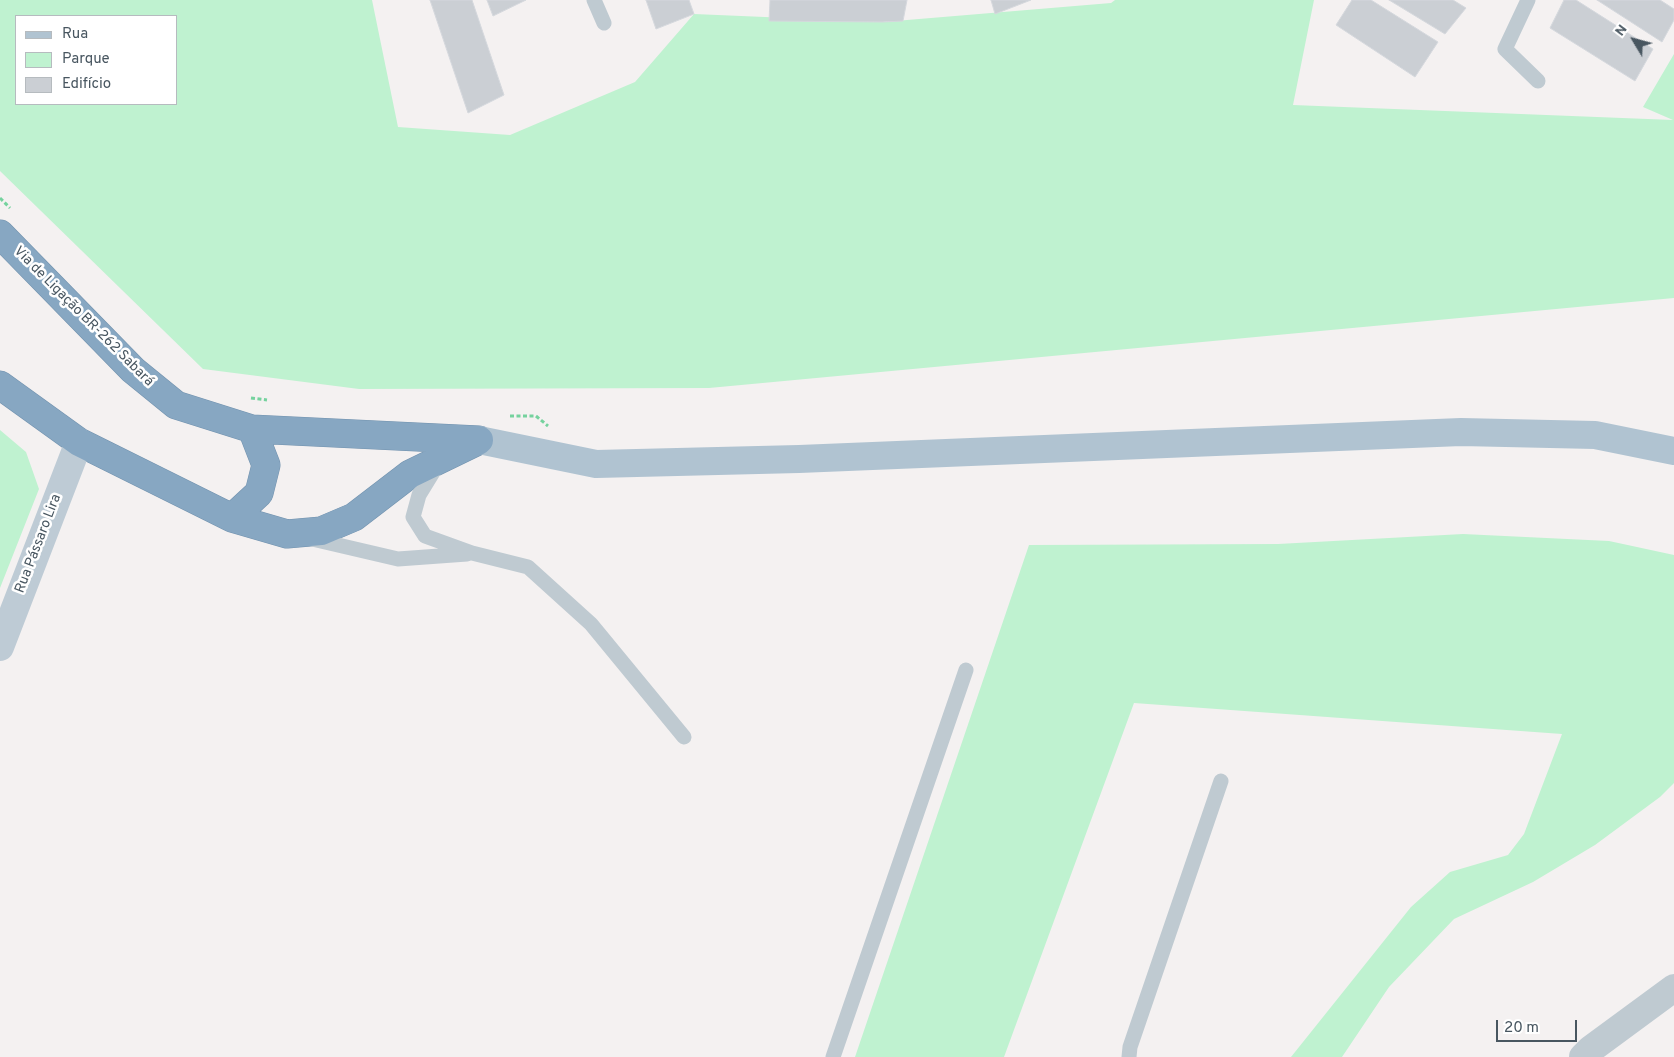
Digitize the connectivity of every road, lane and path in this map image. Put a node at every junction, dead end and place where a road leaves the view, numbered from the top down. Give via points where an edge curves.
1 (594, 0) edge
2 (1528, 0) edge
3 (604, 23) dead end
4 (1538, 81) dead end
5 (0, 198) edge
6 (12, 210) dead end
7 (0, 234) edge
8 (0, 385) edge
9 (251, 398) dead end
10 (270, 400) dead end
11 (506, 416) dead end
12 (551, 428) dead end
13 (252, 429) junction
14 (479, 440) junction
15 (79, 442) junction
16 (1674, 451) edge
17 (442, 459) junction
18 (232, 518) junction
19 (286, 534) junction
20 (472, 553) junction
21 (0, 646) edge
22 (966, 670) dead end
23 (684, 736) dead end
24 (1221, 781) dead end
25 (1674, 988) edge
26 (833, 1057) edge
27 (1129, 1057) edge
28 (1583, 1057) edge

1 - 3 lane
2 - 4 lane via 1505,49
5 - 6 path
7 - 13 highway, Via de Ligação BR-262 Sabará via 133,370 176,405
8 - 15 highway
9 - 10 path
11 - 12 path via 536,416
13 - 14 highway, Via de Ligação BR-262 Sabará
13 - 18 highway via 266,466 259,493
14 - 16 main road via 596,464 799,459 1461,432 1595,435
14 - 17 highway
15 - 18 highway
15 - 21 street, Rua Pássaro Lira
17 - 19 highway via 410,474 354,517 321,531
17 - 20 lane via 419,495 413,517 425,536
18 - 19 highway
19 - 20 lane via 398,559
20 - 23 lane via 528,567 591,624
22 - 26 lane
24 - 27 lane
25 - 28 street

